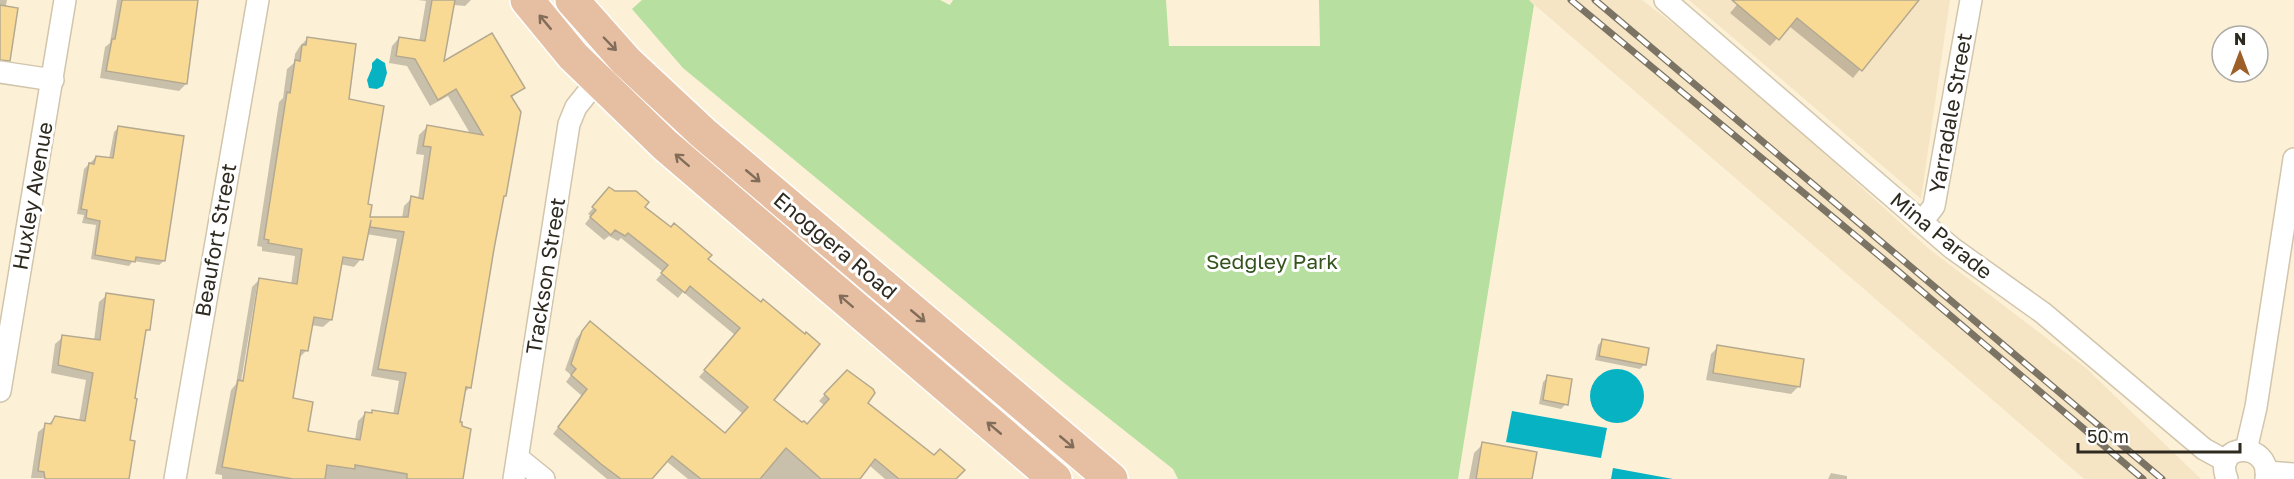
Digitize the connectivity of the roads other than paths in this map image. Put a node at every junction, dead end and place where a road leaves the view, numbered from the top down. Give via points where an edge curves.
1 (65, 0) edge
2 (258, 0) edge
3 (527, 0) edge
4 (572, 0) edge
5 (1665, 0) edge
6 (1971, 0) edge
7 (0, 72) edge
8 (53, 81) junction
9 (597, 81) junction
10 (2294, 159) edge
11 (1922, 222) junction
12 (0, 391) edge
13 (2246, 450) junction
14 (516, 469) edge
15 (2226, 470) edge
16 (2294, 474) edge
17 (2266, 476) edge
18 (175, 479) edge
19 (544, 479) edge
20 (1055, 479) edge
21 (1111, 479) edge

1 - 8 street, Huxley Avenue
2 - 18 street, Beaufort Street
9 -> 3 main road, Enoggera Road
4 -> 21 main road, Enoggera Road via 626,61 703,133
5 - 11 street, Mina Parade
6 - 11 street, Yarradale Street via 1934,206
7 - 8 street
8 - 12 street, Huxley Avenue
9 - 14 street, Trackson Street via 576,107 569,124
20 -> 9 main road, Enoggera Road via 696,172
10 - 13 street
11 - 15 street, Mina Parade via 2052,321
13 - 15 street, Mina Parade via 2232,453
13 - 17 street via 2261,458
14 - 19 street
16 - 17 street

